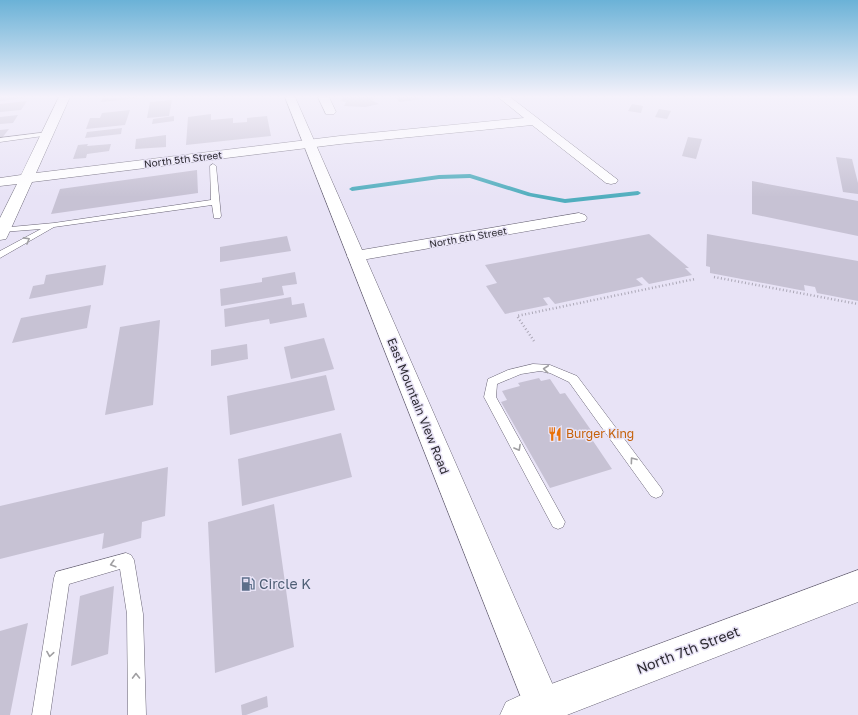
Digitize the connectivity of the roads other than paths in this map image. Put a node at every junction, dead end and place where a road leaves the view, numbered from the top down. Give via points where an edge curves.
1 (50, 130) edge
2 (304, 130) edge
3 (448, 130) edge
4 (544, 130) edge
5 (48, 134) junction
6 (0, 140) edge
7 (310, 144) junction
8 (213, 166) dead end
9 (27, 178) junction
10 (611, 180) dead end
11 (0, 182) edge
12 (215, 202) junction
13 (217, 216) dead end
14 (579, 218) dead end
15 (54, 225) junction
16 (1, 232) edge
17 (0, 255) edge
18 (356, 256) junction
19 (656, 492) dead end
20 (558, 522) dead end
21 (858, 586) edge
22 (536, 712) edge
23 (41, 715) edge
24 (137, 715) edge

1 - 5 street
2 - 7 street, East Mountain View Road
3 - 7 street, North 5th Street
4 - 10 street
5 - 6 lane
5 - 9 street
7 - 9 street, North 5th Street
7 - 18 street, East Mountain View Road
8 - 12 lane
9 - 11 street, North 5th Street
9 - 16 street
12 - 13 lane
12 - 15 lane
14 - 18 street, North 6th Street
15 - 16 lane
17 -> 15 lane
18 - 22 street, East Mountain View Road
19 -> 20 lane via 573,380 556,370 524,369 492,382 490,396
21 - 22 street, North 7th Street
24 -> 23 lane via 135,614 126,560 62,578

